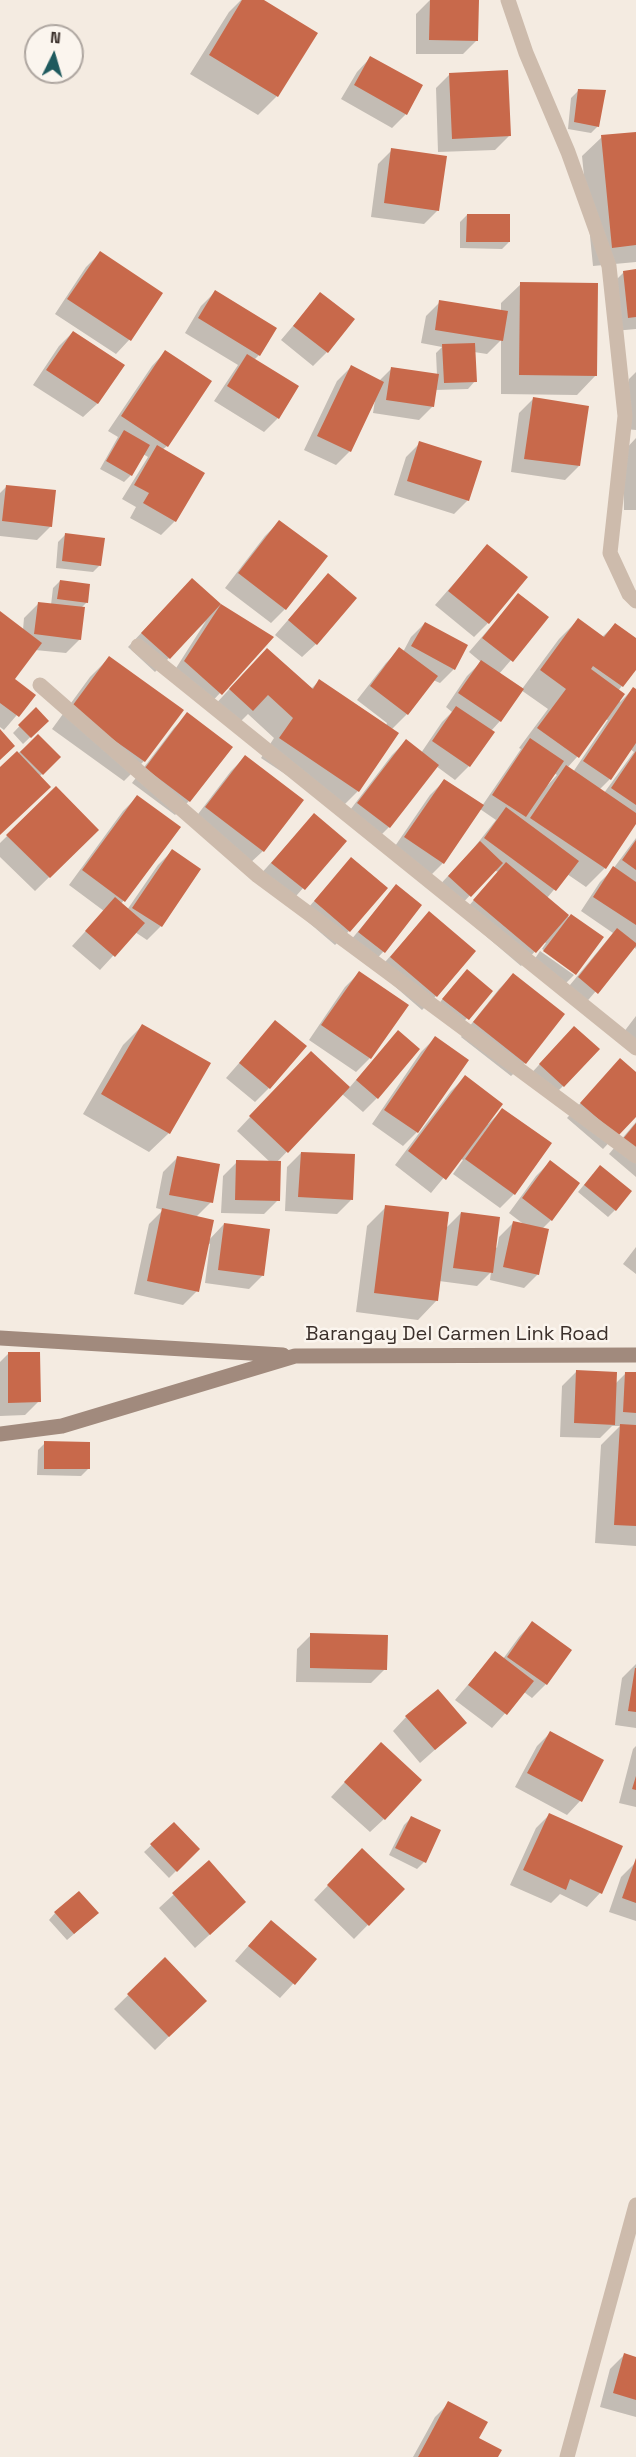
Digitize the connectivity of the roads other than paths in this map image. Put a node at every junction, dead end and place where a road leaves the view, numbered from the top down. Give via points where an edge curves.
1 (508, 0) edge
2 (636, 601) edge
3 (138, 646) dead end
4 (40, 685) dead end
5 (636, 1048) edge
6 (636, 1156) edge
7 (0, 1338) edge
8 (636, 1355) edge
9 (295, 1356) junction
10 (0, 1434) edge
11 (636, 2205) edge
12 (567, 2457) edge

1 - 2 street via 609,266 625,416 610,553
3 - 5 street
4 - 6 street via 258,876
7 - 9 street
8 - 9 street, Barangay Del Carmen Link Road
9 - 10 street, Barangay Del Carmen Link Road via 62,1426
11 - 12 street

